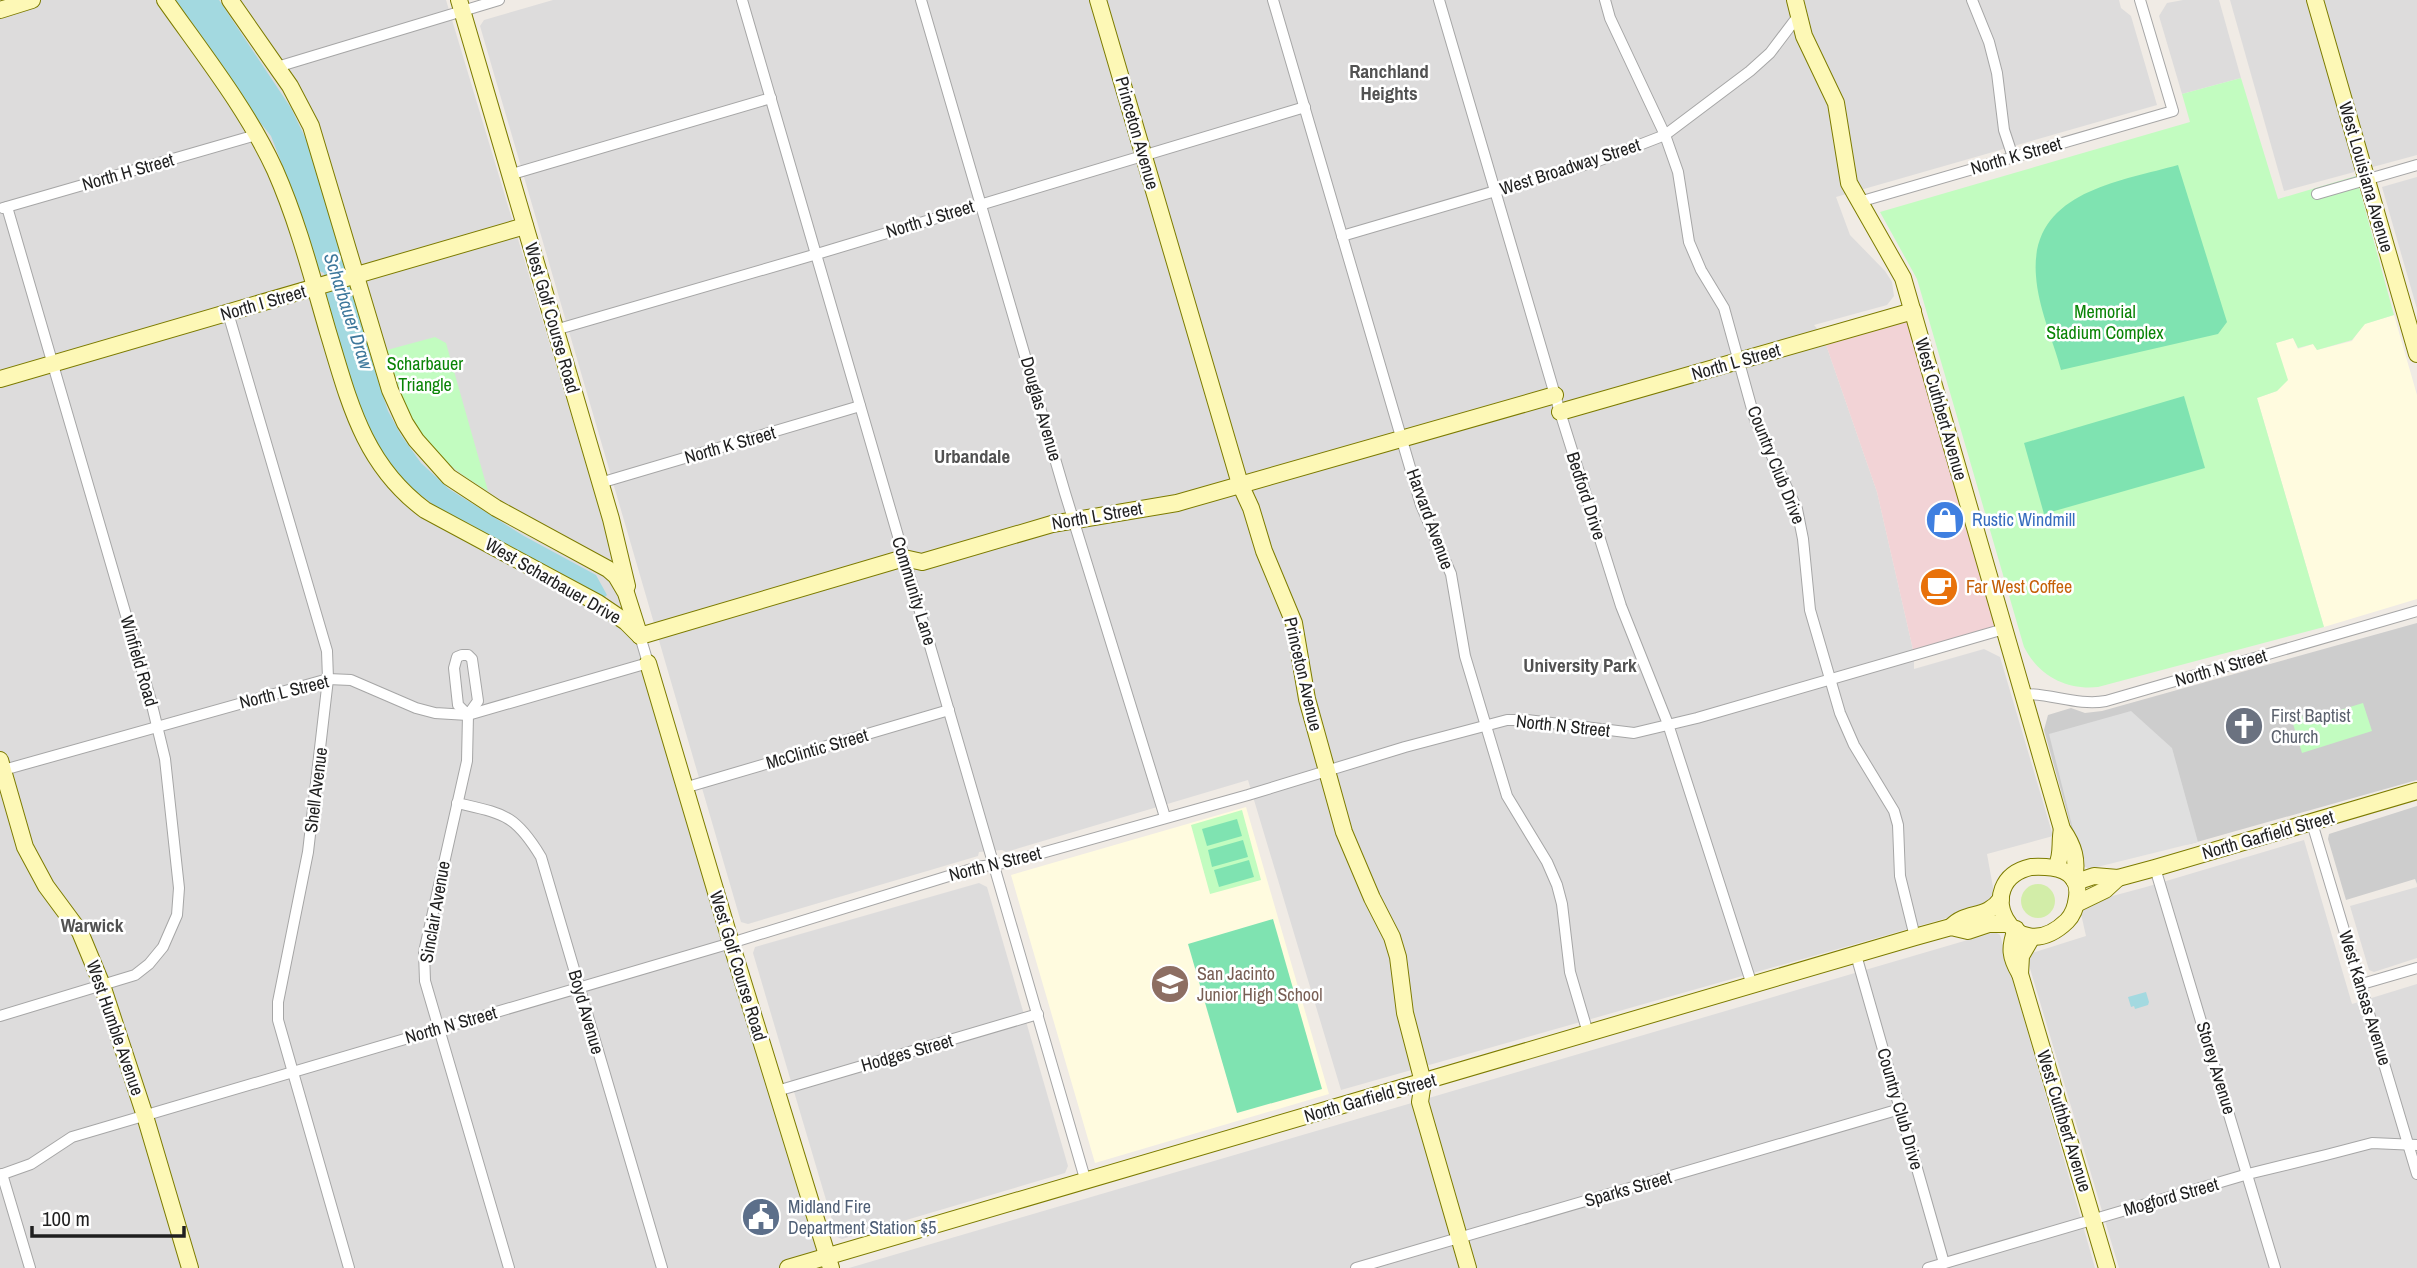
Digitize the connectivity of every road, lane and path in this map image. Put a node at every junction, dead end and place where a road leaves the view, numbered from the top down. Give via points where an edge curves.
1 (32, 0) edge
2 (165, 0) edge
3 (230, 0) edge
4 (499, 0) edge
5 (743, 0) edge
6 (921, 0) edge
7 (1098, 0) edge
8 (1273, 0) edge
9 (1439, 0) edge
10 (1605, 0) edge
11 (1972, 0) edge
12 (2140, 0) edge
13 (2315, 0) edge
14 (461, 5) edge
15 (1796, 8) edge
16 (0, 10) edge
17 (276, 67) junction
18 (771, 97) junction
19 (1305, 107) junction
20 (256, 135) junction
21 (1665, 135) junction
22 (1143, 155) junction
23 (2013, 157) junction
24 (2417, 165) edge
25 (509, 175) junction
26 (2367, 180) junction
27 (1495, 191) junction
28 (2317, 194) dead end
29 (1859, 202) junction
30 (981, 204) junction
31 (3, 208) edge
32 (525, 226) junction
33 (1342, 236) junction
34 (817, 254) junction
35 (353, 276) junction
36 (318, 287) junction
37 (1913, 311) junction
38 (228, 313) junction
39 (555, 330) junction
40 (2415, 337) edge
41 (2417, 354) edge
42 (1739, 361) junction
43 (52, 364) junction
44 (0, 379) edge
45 (1555, 395) junction
46 (860, 406) junction
47 (1560, 412) junction
48 (1401, 438) junction
49 (600, 483) junction
50 (1240, 484) junction
51 (1073, 519) junction
52 (904, 558) junction
53 (2417, 611) edge
54 (2004, 629) junction
55 (640, 636) junction
56 (648, 663) junction
57 (328, 679) junction
58 (1830, 679) junction
59 (2022, 694) junction
60 (949, 710) junction
61 (468, 715) junction
62 (1668, 724) junction
63 (157, 726) junction
64 (1485, 726) junction
65 (1, 767) edge
66 (1327, 769) junction
67 (684, 788) junction
68 (2417, 791) edge
69 (457, 803) junction
70 (1165, 817) junction
71 (2312, 823) junction
72 (2062, 830) junction
73 (994, 864) junction
74 (2056, 867) junction
75 (2155, 868) junction
76 (2118, 878) junction
77 (2075, 881) junction
78 (2001, 899) junction
79 (2076, 904) junction
80 (1951, 927) junction
81 (2012, 927) junction
82 (1915, 937) junction
83 (2032, 937) junction
84 (731, 943) junction
85 (1856, 955) junction
86 (2417, 968) edge
87 (2020, 974) junction
88 (2362, 984) junction
89 (103, 985) junction
90 (1752, 985) junction
91 (579, 988) junction
92 (1038, 1014) junction
93 (0, 1016) edge
94 (439, 1029) junction
95 (1588, 1033) junction
96 (291, 1072) junction
97 (1423, 1082) junction
98 (777, 1091) junction
99 (1900, 1109) junction
100 (145, 1115) junction
101 (2413, 1145) edge
102 (2248, 1174) junction
103 (2417, 1174) edge
104 (1, 1175) edge
105 (1086, 1182) junction
106 (2093, 1220) junction
107 (1460, 1239) junction
108 (829, 1262) edge
109 (1944, 1263) junction
110 (30, 1268) edge
111 (190, 1268) edge
112 (349, 1268) edge
113 (509, 1268) edge
114 (662, 1268) edge
115 (788, 1268) edge
116 (1356, 1268) edge
117 (1468, 1268) edge
118 (1928, 1268) edge
119 (2108, 1268) edge
120 (2276, 1268) edge

1 - 16 street
2 - 20 street, West Scharbauer Drive
3 - 17 street, West Scharbauer Drive
4 - 14 street
5 - 18 street, Community Lane
6 - 30 street, Douglas Avenue
7 - 22 street, Princeton Avenue
8 - 19 street, Harvard Avenue
9 - 27 street, Bedford Drive
10 - 21 street, Country Club Drive
11 - 23 street via 1989,42
12 - 23 street, North K Street via 2173,111
13 - 26 street, West Louisiana Avenue
14 - 17 street
14 - 25 street, West Golf Course Road
15 - 21 street, West Broadway Street via 1770,52
15 - 29 street, West Cuthbert Avenue via 1836,103 1849,183
17 - 35 street, West Scharbauer Drive via 311,127
18 - 25 street
18 - 34 street, Community Lane
19 - 22 street, North J Street
19 - 33 street, Harvard Avenue
20 - 31 street, North H Street
20 - 36 street, West Scharbauer Drive via 295,219
21 - 27 street, West Broadway Street via 1598,161
21 - 42 street, Country Club Drive via 1678,172 1689,242 1724,308
22 - 30 street, North J Street
22 - 50 street, Princeton Avenue
23 - 29 street, North K Street
24 - 26 street
25 - 32 street, West Golf Course Road
26 - 28 street
26 - 40 street, West Louisiana Avenue
27 - 33 street, West Broadway Street
27 - 45 street, Bedford Drive
29 - 37 street, West Cuthbert Avenue via 1903,278
30 - 34 street, North J Street
30 - 51 street, Douglas Avenue
31 - 43 street, Winfield Road
32 - 35 street, North I Street
32 - 39 street, West Golf Course Road
33 - 48 street, Harvard Avenue
34 - 39 street, North J Street
34 - 46 street, Community Lane
35 - 36 street, North I Street
35 - 55 street, West Scharbauer Drive via 390,390 416,440 456,482 608,569 626,593
36 - 38 street, North I Street
36 - 55 street, West Scharbauer Drive via 352,412 384,472 425,510 610,610
37 - 42 street, North L Street
37 - 54 street, West Cuthbert Avenue
38 - 43 street, North I Street
38 - 57 street, Shell Avenue via 327,651
39 - 49 street, West Golf Course Road
40 - 41 street, West Louisiana Avenue
42 - 47 street, North L Street
42 - 58 street, Country Club Drive via 1755,420 1797,509 1810,610
43 - 44 street, North I Street
43 - 63 street, Winfield Road
45 - 47 street, Bedford Drive
45 - 48 street, North L Street
46 - 49 street, North K Street
46 - 52 street, Community Lane
47 - 62 street, Bedford Drive via 1621,606
48 - 50 street, North L Street
48 - 64 street, Harvard Avenue via 1421,505 1451,574 1465,656
49 - 55 street, West Golf Course Road
50 - 51 street, North L Street via 1177,503
50 - 66 street, Princeton Avenue via 1294,623 1307,699
51 - 52 street, North L Street via 922,562
51 - 70 street, Douglas Avenue
52 - 55 street, North L Street
52 - 60 street, Community Lane
53 - 59 street, North N Street via 2106,701
54 - 58 street, North N Street
54 - 59 street, West Cuthbert Avenue
55 - 56 street
56 - 61 street, North L Street
56 - 67 street, West Golf Course Road
57 - 61 street, North L Street via 351,680 435,713
57 - 63 street, North L Street
57 - 96 street, Shell Avenue via 308,852 278,1002
58 - 62 street, North N Street
58 - 82 street, Country Club Drive via 1854,745 1895,811 1899,876
59 - 72 street, West Cuthbert Avenue
60 - 67 street, McClintic Street
60 - 73 street, Community Lane
61 - 61 street via 458,705 454,668 462,655 472,659 477,689 478,701
61 - 69 street, Sinclair Avenue via 467,761
62 - 64 street, North N Street via 1634,733 1527,720
62 - 90 street, Bedford Drive
63 - 65 street, North L Street
63 - 89 street, Winfield Road via 165,759 177,915 163,947 149,964 135,975
64 - 66 street, North N Street
64 - 95 street, Harvard Avenue via 1507,796 1557,885 1570,972
65 - 89 street, West Humble Avenue via 25,847 46,886 80,932
66 - 70 street, North N Street
66 - 97 street, Princeton Avenue via 1344,832 1392,937
67 - 84 street, West Golf Course Road
68 - 71 street, North Garfield Street
69 - 91 street, Boyd Avenue via 503,814 527,834 541,857
69 - 94 street, Sinclair Avenue via 424,952 425,981
70 - 73 street, North N Street
71 - 75 street, North Garfield Street
71 - 88 street, West Kansas Avenue
72 - 74 street, West Cuthbert Avenue via 2061,859
72 - 77 street, West Cuthbert Avenue via 2072,842
73 - 84 street, North N Street
73 - 92 street, Community Lane
74 - 77 street
74 - 78 street via 2021,870 2011,877
75 - 76 street, North Garfield Street
75 - 102 street, Storey Avenue
76 - 77 street via 2094,876
76 - 79 street
77 - 79 street
78 - 80 street via 1993,910 1958,920
78 - 81 street via 2000,910
79 - 83 street via 2068,920 2052,933
80 - 81 street
80 - 82 street, North Garfield Street
81 - 83 street
81 - 87 street, West Cuthbert Avenue via 2011,960
82 - 85 street, North Garfield Street
83 - 87 street via 2021,956
84 - 91 street, North N Street
84 - 98 street, West Golf Course Road
85 - 90 street, North Garfield Street
85 - 99 street, Country Club Drive
86 - 88 street
87 - 106 street, West Cuthbert Avenue
88 - 101 street, West Kansas Avenue
89 - 93 street, Winfield Road
89 - 100 street, West Humble Avenue
90 - 95 street, North Garfield Street
91 - 94 street, North N Street
91 - 114 street, Boyd Avenue
92 - 98 street, Hodges Street
92 - 105 street, Community Lane
94 - 96 street, North N Street
94 - 113 street, Sinclair Avenue
95 - 97 street, North Garfield Street
96 - 100 street, North N Street
96 - 112 street, Shell Avenue
97 - 105 street, North Garfield Street
97 - 107 street, Princeton Avenue via 1420,1102
98 - 108 street, West Golf Course Road
99 - 107 street, Sparks Street
99 - 109 street, Country Club Drive
100 - 104 street, North N Street via 72,1136 31,1164
100 - 111 street, West Humble Avenue
101 - 102 street, Mogford Street via 2372,1143
101 - 103 street, West Kansas Avenue
102 - 106 street, Mogford Street
102 - 120 street, Storey Avenue
104 - 110 street
105 - 108 street, North Garfield Street
106 - 109 street, Mogford Street
106 - 119 street, West Cuthbert Avenue
107 - 116 street, Sparks Street
107 - 117 street, Princeton Avenue
108 - 115 street, North Garfield Street
109 - 118 street, Mogford Street

